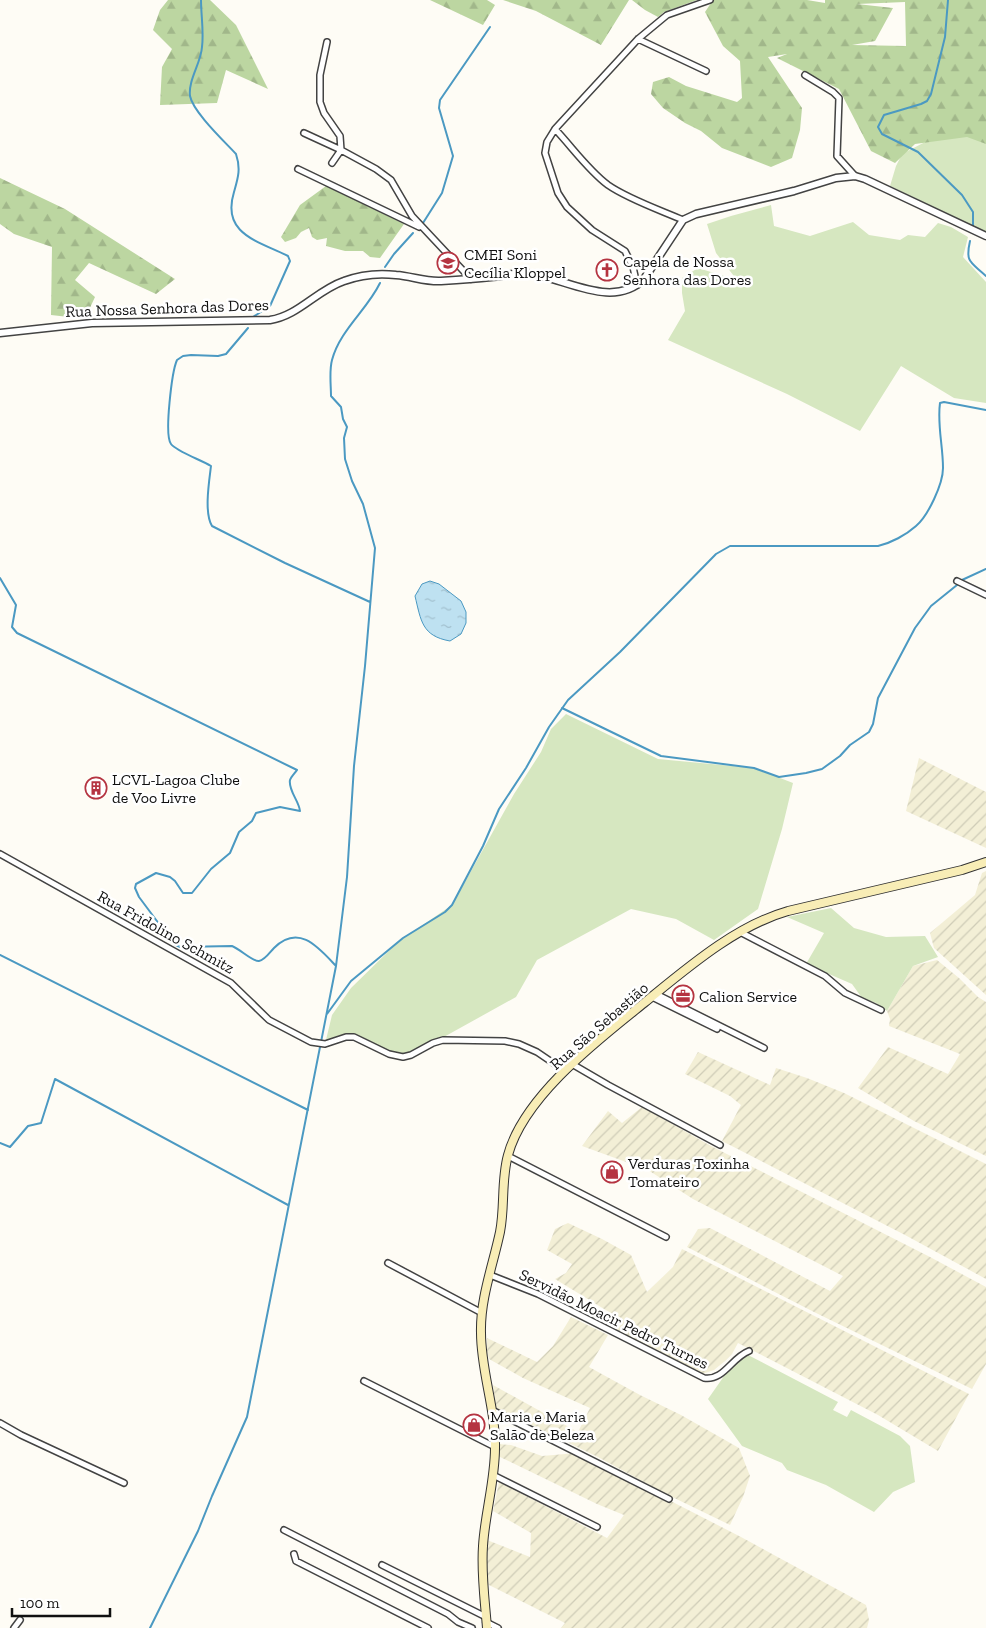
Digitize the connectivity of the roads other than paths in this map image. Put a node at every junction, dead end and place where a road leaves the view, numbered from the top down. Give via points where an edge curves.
1 (710, 0) edge
2 (638, 39) junction
3 (326, 42) dead end
4 (706, 71) dead end
5 (805, 75) dead end
6 (555, 129) junction
7 (304, 133) dead end
8 (341, 150) junction
9 (332, 163) dead end
10 (298, 169) dead end
11 (855, 176) junction
12 (682, 220) junction
13 (422, 228) junction
14 (986, 236) edge
15 (471, 279) junction
16 (637, 285) junction
17 (0, 333) edge
18 (957, 581) dead end
19 (986, 595) edge
20 (0, 854) edge
21 (986, 862) edge
22 (740, 932) junction
23 (654, 995) junction
24 (881, 1010) dead end
25 (717, 1029) dead end
26 (764, 1048) dead end
27 (572, 1064) junction
28 (565, 1071) junction
29 (720, 1145) dead end
30 (508, 1156) junction
31 (666, 1237) dead end
32 (388, 1263) dead end
33 (490, 1275) junction
34 (482, 1312) junction
35 (749, 1351) dead end
36 (364, 1381) dead end
37 (492, 1410) junction
38 (0, 1423) edge
39 (495, 1447) junction
40 (493, 1475) junction
41 (124, 1483) dead end
42 (669, 1498) dead end
43 (597, 1527) dead end
44 (284, 1530) dead end
45 (294, 1554) dead end
46 (382, 1565) dead end
47 (20, 1620) dead end
48 (486, 1622) edge
49 (14, 1628) edge
50 (428, 1628) edge
51 (472, 1628) edge
52 (498, 1628) edge

1 - 2 street via 667,15
2 - 4 street
2 - 6 street
3 - 8 street via 320,75 320,102 340,136
5 - 11 street via 839,98 837,156
6 - 12 street via 611,187
6 - 16 street via 546,144 546,156 558,193 567,207 592,230 625,251 633,266
7 - 8 street
8 - 9 street
8 - 13 street via 391,180
10 - 13 street
11 - 12 street via 708,210
11 - 14 street
12 - 16 street
13 - 15 street
15 - 16 street, Rua Nossa Senhora das Dores via 522,273 603,293
15 - 17 street, Rua Nossa Senhora das Dores via 436,281 385,274 362,276 328,287 292,312 270,320 92,322
18 - 19 street
20 - 28 street, Rua Fridolino Schmitz via 231,983 269,1020 315,1043 354,1037 402,1057 444,1040 505,1041 537,1052
21 - 22 main road, Rua São Sebastião via 788,911 768,917
22 - 23 main road, Rua São Sebastião
22 - 24 street via 825,976 845,993
23 - 25 street
23 - 26 street
23 - 27 main road, Rua São Sebastião
27 - 28 main road, Rua São Sebastião
27 - 29 street
28 - 30 main road, Rua São Sebastião via 525,1120
30 - 31 street
30 - 33 main road, Rua São Sebastião via 502,1219
32 - 34 street
33 - 34 main road, Rua São Sebastião
33 - 35 street, Servidão Moacir Pedro Turnes via 538,1294 704,1378 719,1376
34 - 37 main road, Rua São Sebastião via 482,1348
36 - 39 street
37 - 39 main road, Rua São Sebastião
37 - 42 street
38 - 41 street via 21,1436
39 - 40 main road, Rua São Sebastião
40 - 43 street
40 - 48 main road, Rua São Sebastião via 483,1546
44 - 51 street
45 - 50 street via 296,1561
46 - 48 street
47 - 49 street
48 - 52 street

